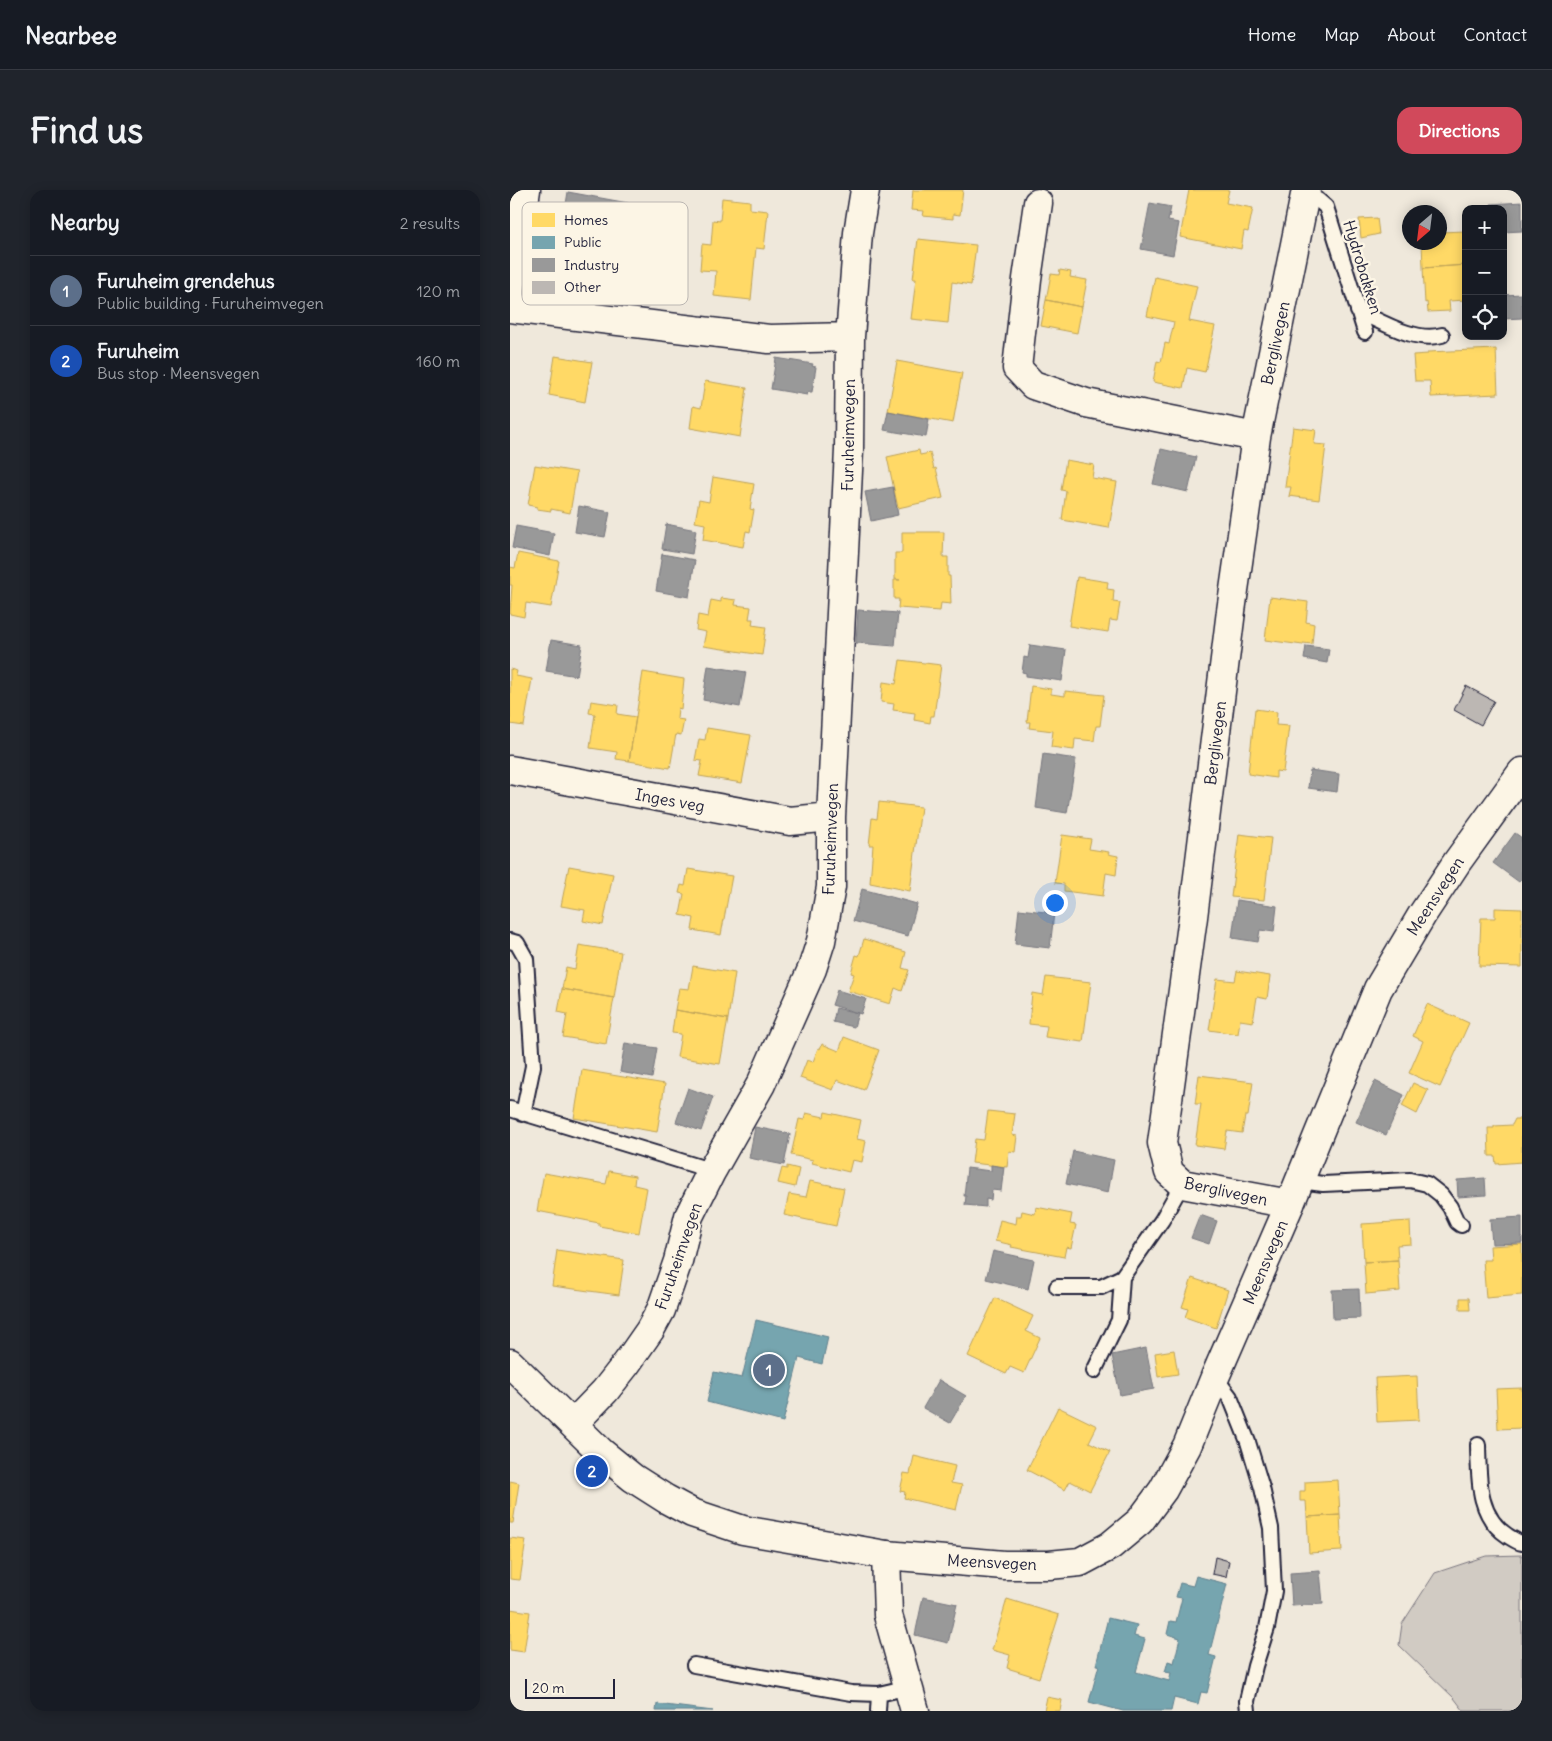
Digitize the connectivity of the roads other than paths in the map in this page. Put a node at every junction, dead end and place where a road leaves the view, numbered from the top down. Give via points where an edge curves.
1 (864, 190) edge
2 (1306, 192) edge
3 (1038, 203) dead end
4 (522, 216) edge
5 (510, 296) edge
6 (510, 308) edge
7 (1358, 311) junction
8 (1365, 332) dead end
9 (1442, 335) dead end
10 (850, 337) junction
11 (1256, 437) junction
12 (510, 770) edge
13 (1522, 772) edge
14 (830, 818) junction
15 (510, 941) edge
16 (516, 1112) edge
17 (710, 1172) junction
18 (1182, 1184) junction
19 (1295, 1192) junction
20 (1461, 1225) dead end
21 (1122, 1277) junction
22 (1057, 1287) dead end
23 (510, 1363) edge
24 (1094, 1371) dead end
25 (1216, 1376) junction
26 (573, 1424) junction
27 (1478, 1445) dead end
28 (1522, 1543) edge
29 (886, 1555) junction
30 (694, 1665) dead end
31 (878, 1694) junction
32 (912, 1699) edge
33 (878, 1711) edge
34 (1248, 1711) edge

1 - 10 street, Furuheimvegen
2 - 7 lane, Hydrobakken via 1326,207
2 - 11 street, Berglivegen
3 - 11 street via 1017,368 1033,385 1086,404
4 - 5 street
6 - 10 street via 769,339
7 - 8 lane, Hydrobakken
7 - 9 lane via 1403,332 1433,338
10 - 14 street, Furuheimvegen via 849,450
11 - 18 street, Berglivegen via 1162,1143 1169,1172
12 - 14 street, Inges veg via 790,821
13 - 19 street, Meensvegen via 1457,862 1378,988
14 - 17 street, Furuheimvegen via 831,887 822,941 761,1084
15 - 16 lane via 517,943 526,959 533,1066
16 - 17 lane
17 - 26 street, Furuheimvegen via 689,1216 678,1262 661,1310 605,1390
18 - 19 street, Berglivegen
18 - 21 lane via 1162,1220
19 - 20 lane via 1323,1184 1410,1180 1427,1184 1441,1195
19 - 25 street, Meensvegen
21 - 22 lane via 1100,1287
21 - 24 lane via 1119,1320
23 - 26 street, Meensvegen
25 - 29 street, Meensvegen via 1187,1446 1163,1490 1140,1521 1110,1546 1088,1558 1080,1562 1049,1565
25 - 34 lane via 1230,1397 1248,1442 1270,1528 1274,1591 1247,1701
26 - 29 street, Meensvegen via 633,1478 692,1513 742,1530
27 - 28 lane via 1484,1509 1502,1532
29 - 32 street via 888,1615
30 - 31 lane via 851,1693
31 - 32 lane
31 - 33 lane

